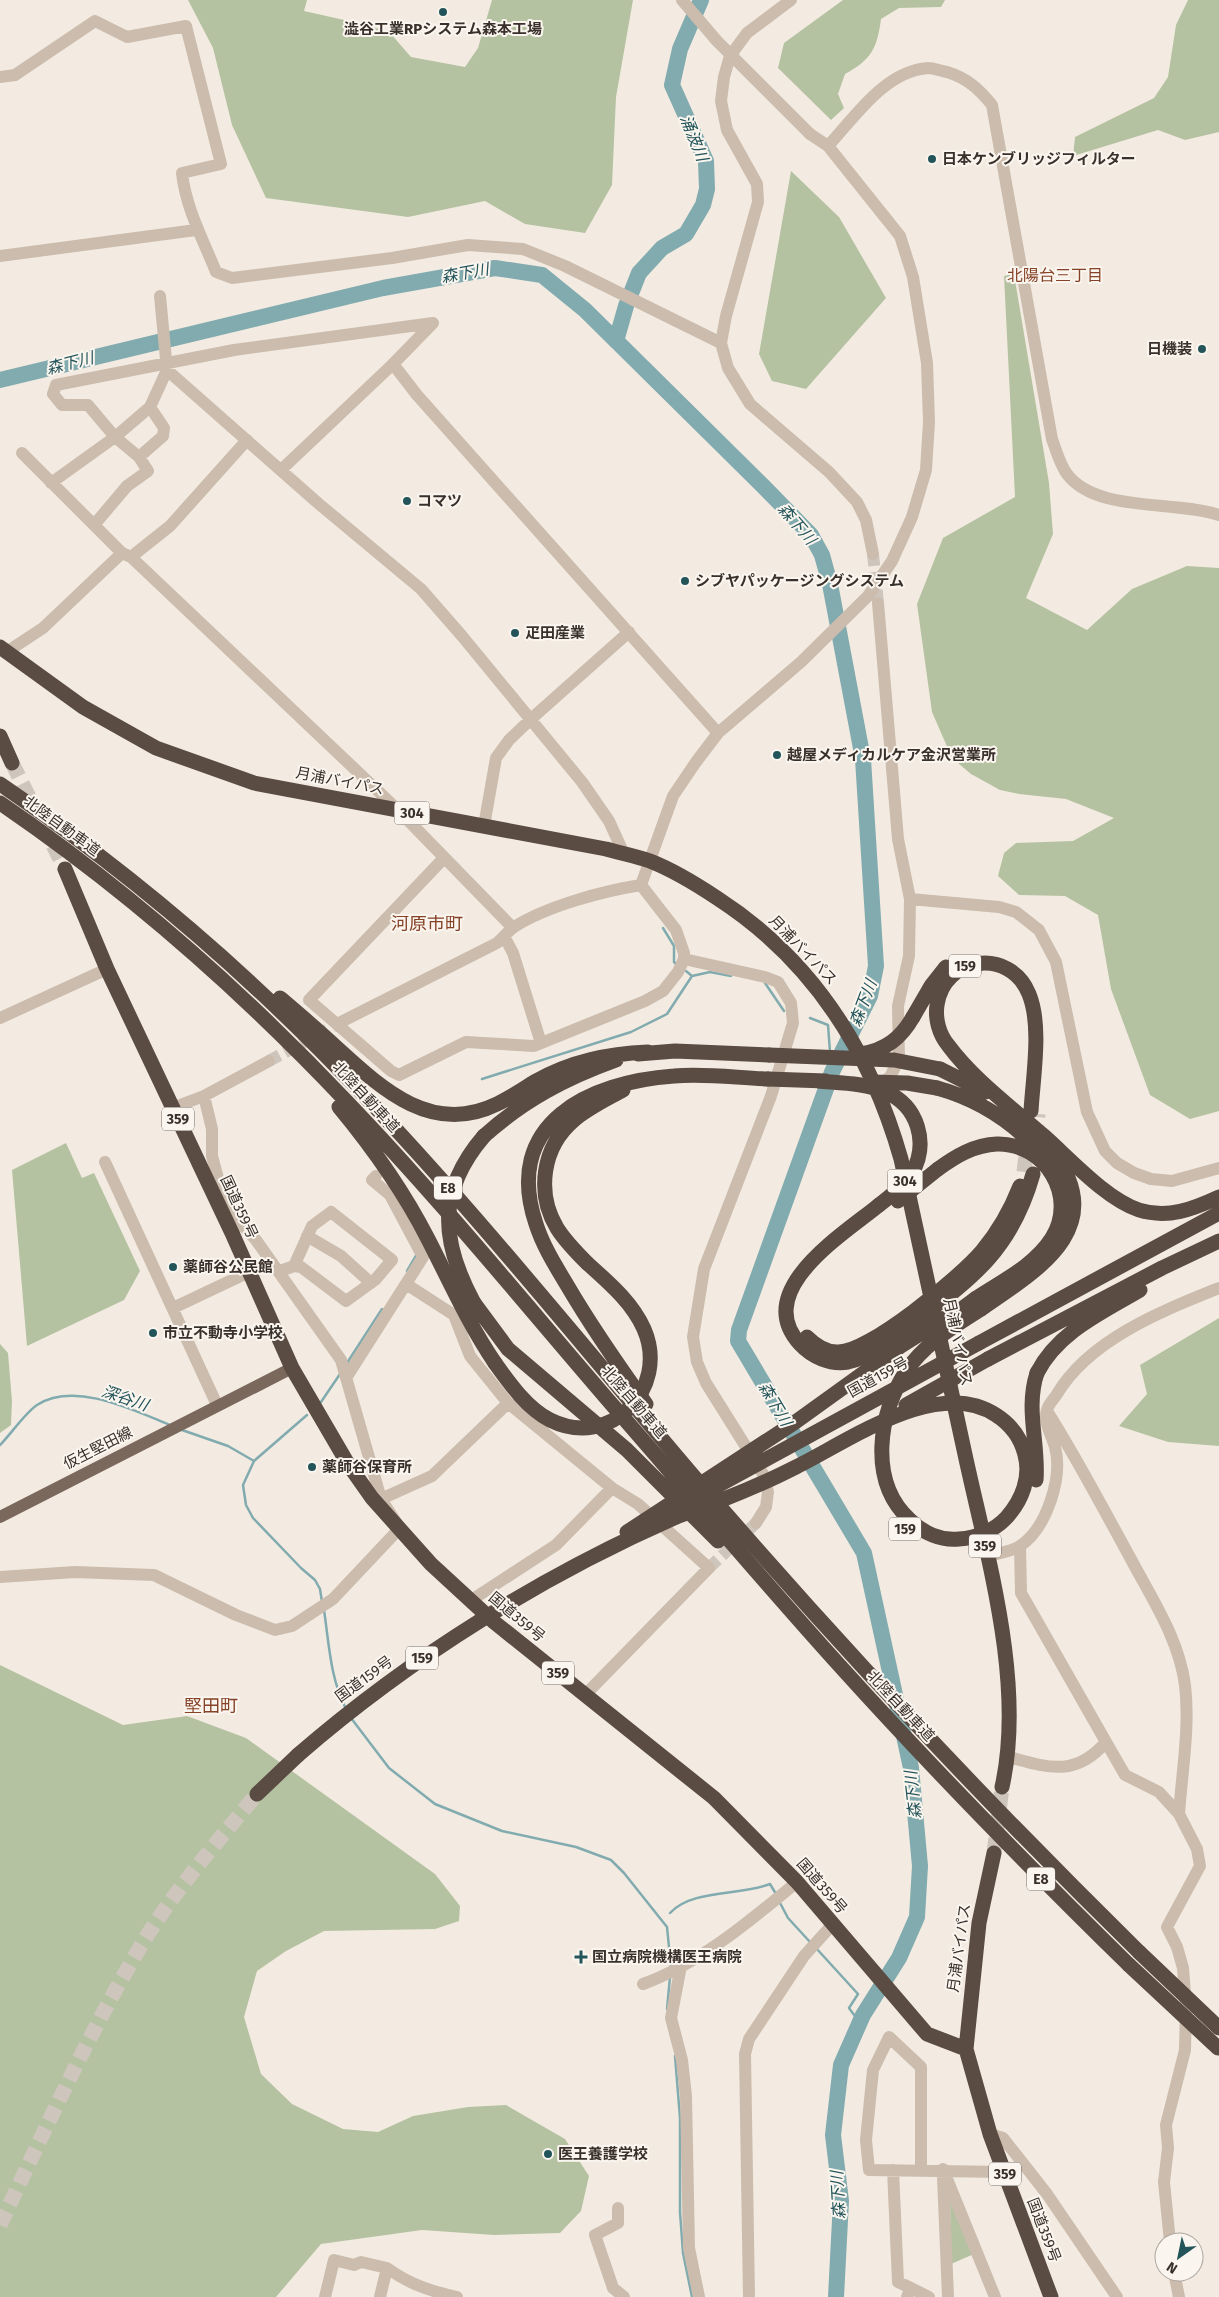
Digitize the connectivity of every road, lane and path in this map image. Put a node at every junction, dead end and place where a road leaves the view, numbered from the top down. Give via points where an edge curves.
1 (682, 0) edge
2 (791, 0) edge
3 (0, 77) edge
4 (828, 146) junction
5 (196, 230) junction
6 (0, 256) edge
7 (160, 299) dead end
8 (721, 344) junction
9 (167, 363) junction
10 (393, 364) junction
11 (150, 407) junction
12 (114, 437) junction
13 (247, 440) junction
14 (22, 453) dead end
15 (140, 457) junction
16 (282, 469) junction
17 (51, 483) junction
18 (1219, 515) edge
19 (94, 525) junction
20 (873, 554) tunnel mouth
21 (127, 555) junction
22 (873, 600) junction
23 (629, 632) junction
24 (4, 649) edge
25 (531, 719) junction
26 (718, 732) junction
27 (0, 736) edge
28 (12, 763) tunnel mouth
29 (0, 784) edge
30 (0, 803) edge
31 (398, 810) junction
32 (484, 826) junction
33 (624, 854) junction
34 (444, 858) junction
35 (650, 861) junction
36 (65, 869) tunnel mouth
37 (642, 885) junction
38 (910, 900) junction
39 (177, 917) junction
40 (509, 932) junction
41 (173, 935) junction
42 (684, 959) junction
43 (108, 969) junction
44 (0, 1018) edge
45 (337, 1024) junction
46 (541, 1043) junction
47 (648, 1052) junction
48 (818, 1057) junction
49 (269, 1061) tunnel mouth
50 (647, 1080) junction
51 (818, 1081) junction
52 (876, 1086) junction
53 (986, 1093) junction
54 (204, 1096) junction
55 (172, 1108) junction
56 (1030, 1114) junction
57 (1048, 1146) junction
58 (104, 1162) dead end
59 (1219, 1168) edge
60 (1029, 1173) tunnel mouth
61 (376, 1176) dead end
62 (1060, 1190) junction
63 (1219, 1197) edge
64 (881, 1209) junction
65 (1219, 1213) edge
66 (235, 1225) junction
67 (307, 1236) junction
68 (1219, 1242) edge
69 (294, 1266) junction
70 (280, 1271) junction
71 (249, 1272) junction
72 (370, 1283) junction
73 (406, 1284) junction
74 (1219, 1288) edge
75 (932, 1302) junction
76 (978, 1304) junction
77 (173, 1308) junction
78 (292, 1368) junction
79 (344, 1371) junction
80 (508, 1403) junction
81 (217, 1405) junction
82 (1047, 1411) junction
83 (612, 1488) junction
84 (381, 1499) junction
85 (0, 1517) edge
86 (676, 1517) junction
87 (756, 1523) tunnel mouth
88 (400, 1528) junction
89 (1020, 1546) junction
90 (592, 1556) junction
91 (988, 1556) junction
92 (0, 1576) edge
93 (557, 1577) junction
94 (470, 1600) junction
95 (823, 1623) junction
96 (840, 1666) junction
97 (585, 1695) junction
98 (1106, 1742) junction
99 (1009, 1757) junction
100 (1002, 1787) tunnel mouth
101 (257, 1794) tunnel mouth
102 (1179, 1814) junction
103 (994, 1853) tunnel mouth
104 (797, 1882) junction
105 (832, 1925) junction
106 (673, 1969) junction
107 (643, 1984) dead end
108 (1219, 2028) edge
109 (966, 2049) junction
110 (1218, 2049) edge
111 (990, 2134) junction
112 (943, 2169) junction
113 (893, 2170) junction
114 (921, 2170) junction
115 (1004, 2172) junction
116 (618, 2208) dead end
117 (1169, 2232) edge
118 (387, 2268) junction
119 (1176, 2282) edge
120 (909, 2293) edge
121 (433, 2294) edge
122 (325, 2297) edge
123 (380, 2297) edge
124 (457, 2297) edge
125 (624, 2297) edge
126 (699, 2297) edge
127 (749, 2297) edge
128 (929, 2297) edge
129 (948, 2297) edge
130 (995, 2297) edge
131 (1051, 2297) edge
132 (1117, 2297) edge
133 (1179, 2297) edge

1 - 4 street, bridge via 810,134
2 - 8 street via 747,32 730,56 724,76 721,101 727,130 757,184 758,202
3 - 5 street via 15,76 95,21 127,37 186,26 221,164 182,173
4 - 18 street via 877,94 900,75 930,68 963,77 980,90 992,105 1052,439 1066,473 1077,486 1104,498 1203,509
4 - 22 street via 900,236 913,277 927,363 929,422 926,470 912,516
5 - 6 street
5 - 8 street via 202,236 216,272 232,278 468,245 523,248
7 - 9 street
8 - 20 street via 728,368 750,404 829,472 857,502 866,520
9 - 10 street via 287,342 433,323
9 - 11 street
9 - 12 street via 56,385 53,394 56,400 62,405 88,405
9 - 13 street
10 - 16 street
10 - 23 street
11 - 12 street
11 - 15 street via 164,428 163,436
12 - 15 street
12 - 17 street
13 - 16 street
13 - 21 street via 170,526
14 - 17 street
15 - 19 street via 148,471 127,486
16 - 25 street via 421,589
17 - 19 street
19 - 21 street
21 - 24 street via 44,628
21 - 31 street
22 - 26 street
22 - 38 street via 898,839
23 - 25 street
23 - 26 street
24 - 31 highway, 月浦バイパス / 304 via 83,707 156,748 254,783
25 - 32 street via 496,758
25 - 33 street via 604,813
26 - 35 street via 674,796
27 - 28 highway
29 - 39 highway, 北陸自動車道 / E8 via 79,840
30 - 41 highway, 北陸自動車道 / E8 via 69,852
31 - 32 highway, 月浦バイパス / 304
31 - 34 street
32 - 33 highway, 月浦バイパス / 304
33 - 35 highway, 月浦バイパス / 304
34 - 40 street
34 - 45 street via 310,1000
35 - 37 street
35 - 52 highway, 月浦バイパス / 304, bridge via 703,889 761,930 816,985 836,1013
36 - 43 highway, 国道359号 / 359
37 - 40 street via 610,890 544,913
37 - 42 street via 676,930
38 - 52 street via 909,956 898,1006 899,1060 890,1077
38 - 59 street via 999,907 1016,912 1039,930 1056,962 1092,1128 1105,1151 1117,1163 1151,1179 1172,1181
39 - 47 highway via 264,985 375,1082 403,1101 430,1111 457,1114 482,1110 581,1061 614,1054
39 - 95 highway, 北陸自動車道 / E8 via 305,1035 431,1168
40 - 45 street via 497,943
40 - 46 street
41 - 50 highway, bridge via 279,1039 368,1143 405,1197 464,1315 495,1363 530,1405 540,1414 563,1425 599,1426 628,1410 642,1393 649,1374 648,1340 631,1307 566,1240 550,1214 544,1186 546,1162 556,1140 573,1120
41 - 96 highway, 北陸自動車道 / E8 via 291,1044 416,1176
42 - 46 street via 675,977 663,990
42 - 87 street via 778,982 791,1004 794,1023 771,1096 704,1269 693,1337 696,1362 706,1383 763,1474 768,1492 766,1507
43 - 44 street
43 - 55 highway, 国道359号 / 359
45 - 46 street via 391,1071 400,1075 466,1042 534,1046
47 - 48 highway, bridge
47 - 96 highway, bridge via 615,1060 560,1082 526,1102 484,1136 455,1181 448,1223 452,1251 474,1303 508,1349 627,1450
48 - 53 highway, bridge via 894,1060 940,1069
48 - 56 highway, bridge via 878,1050 895,1041 937,977 957,959 975,952 994,953 1021,966 1035,987 1042,1012
49 - 54 street
50 - 51 highway, bridge via 676,1076
50 - 95 highway via 590,1094 548,1126 535,1150 529,1179 536,1224 550,1256 574,1296 643,1400 708,1485
51 - 62 highway, bridge via 907,1083 937,1088 973,1101 1013,1127 1044,1157
51 - 64 highway, bridge via 864,1086 885,1092 902,1102 914,1117 920,1135 916,1164 907,1180
52 - 75 highway, 月浦バイパス / 304 via 901,1159
53 - 56 highway
53 - 57 highway
54 - 55 street
54 - 66 street via 212,1128 212,1156
55 - 66 highway, 国道359号 / 359
56 - 56 highway, 159 via 1035,1026 1028,992 1014,974 992,962 961,967 939,994 936,1013 941,1034 964,1063
56 - 57 highway, 159
56 - 63 highway, 159 via 1104,1188 1137,1209 1157,1214 1177,1213
57 - 76 highway, 159 via 1063,1166 1072,1188 1067,1234 1056,1252 1040,1268
58 - 77 street
60 - 75 highway via 1018,1217 995,1253 973,1277
61 - 73 street via 372,1180 390,1195 423,1257
62 - 64 highway, 159, bridge via 1048,1167 1038,1158 1009,1145 986,1145 973,1148 938,1169
62 - 76 highway, 159 via 1058,1225 1046,1246
64 - 75 highway, 159 via 806,1280 797,1303 800,1328 820,1347 846,1351 872,1341
65 - 90 highway, 国道159号 / 159, bridge
66 - 70 street
66 - 71 highway, 国道359号 / 359
67 - 69 street
67 - 72 street via 341,1256
67 - 72 street via 312,1226 331,1212 392,1260
68 - 76 highway, 159, bridge via 1070,1332 1051,1350 1037,1374 1031,1403 1036,1457 1035,1482 1028,1506 1002,1535 967,1549 944,1548 908,1532 890,1511 882,1499 876,1478 872,1440 877,1412 888,1384 904,1358 926,1336
68 - 86 highway, 国道159号 / 159, bridge via 988,1359 807,1457
69 - 70 street
69 - 72 street via 301,1267 346,1301
70 - 79 street
71 - 77 street
71 - 78 highway, 国道359号 / 359
73 - 79 street
73 - 80 street via 454,1315 470,1356
74 - 82 street via 1156,1314 1080,1362
75 - 91 highway, 月浦バイパス / 359
76 - 86 highway, 159, bridge via 907,1369 885,1420 884,1426 883,1433 882,1459 886,1483 897,1506 924,1531 956,1540 976,1537 994,1528 1012,1512 1020,1497 1026,1480 1026,1457 1017,1436 1001,1418 981,1407 958,1402 909,1411 895,1417 887,1421 879,1425 870,1429 793,1469
76 - 90 highway, 159, bridge via 901,1346 778,1433
77 - 81 street
78 - 81 main road, 仮生堅田線
78 - 88 highway, 国道359号 / 359 via 348,1464 372,1498
79 - 84 street
80 - 83 street
80 - 84 street via 432,1476
81 - 85 main road, 仮生堅田線
82 - 89 street via 1057,1471 1050,1507
82 - 102 street via 1120,1539 1180,1658 1185,1685 1186,1739
83 - 94 street via 556,1545
83 - 97 street via 638,1504 709,1568
84 - 88 street
86 - 93 highway, 国道159号 / 159, bridge
88 - 92 street via 330,1602 292,1626 275,1630 154,1575 83,1572
88 - 94 highway, 国道359号 / 359 via 431,1564
89 - 91 street
89 - 98 street via 1021,1593
90 - 93 highway, 国道159号 / 159, bridge
91 - 99 highway, 月浦バイパス / 359 via 1010,1700
93 - 101 highway, 国道159号 / 159, bridge via 434,1650 336,1722
94 - 97 highway, 国道359号 / 359
95 - 108 highway, 北陸自動車道 / E8, bridge via 967,1780
96 - 110 highway, 北陸自動車道 / E8, bridge via 955,1790 1129,1965
97 - 104 highway, 国道359号 / 359 via 714,1798
98 - 99 street via 1094,1756 1077,1766 1056,1768
98 - 102 street via 1125,1775 1159,1792
99 - 100 highway, 月浦バイパス / 359
102 - 117 street via 1198,1849 1200,1866 1166,1928 1177,1947 1183,1968 1186,2007 1185,2050 1166,2125 1168,2148 1164,2182
103 - 109 highway, 月浦バイパス / 359 via 979,1923
104 - 105 highway, 国道359号 / 359
104 - 106 street via 729,1937
105 - 109 highway, 国道359号 / 359 via 927,2034
105 - 127 street via 804,1956 749,2039 745,2054
106 - 107 street
106 - 126 street via 671,2018 682,2060 686,2096 689,2248
109 - 111 highway, 国道359号 / 359
111 - 115 highway, 国道359号 / 359
111 - 132 street via 1004,2138
112 - 114 street
112 - 115 street
112 - 129 street
112 - 130 street
113 - 114 street
113 - 114 street via 869,2170 866,2140 873,2070 889,2037 921,2068
113 - 120 street via 898,2282
115 - 131 highway, 国道359号 / 359
116 - 125 street via 618,2223 595,2235 613,2288
118 - 121 street
118 - 122 street via 334,2260
118 - 123 street
119 - 133 street
120 - 128 street
121 - 124 street

